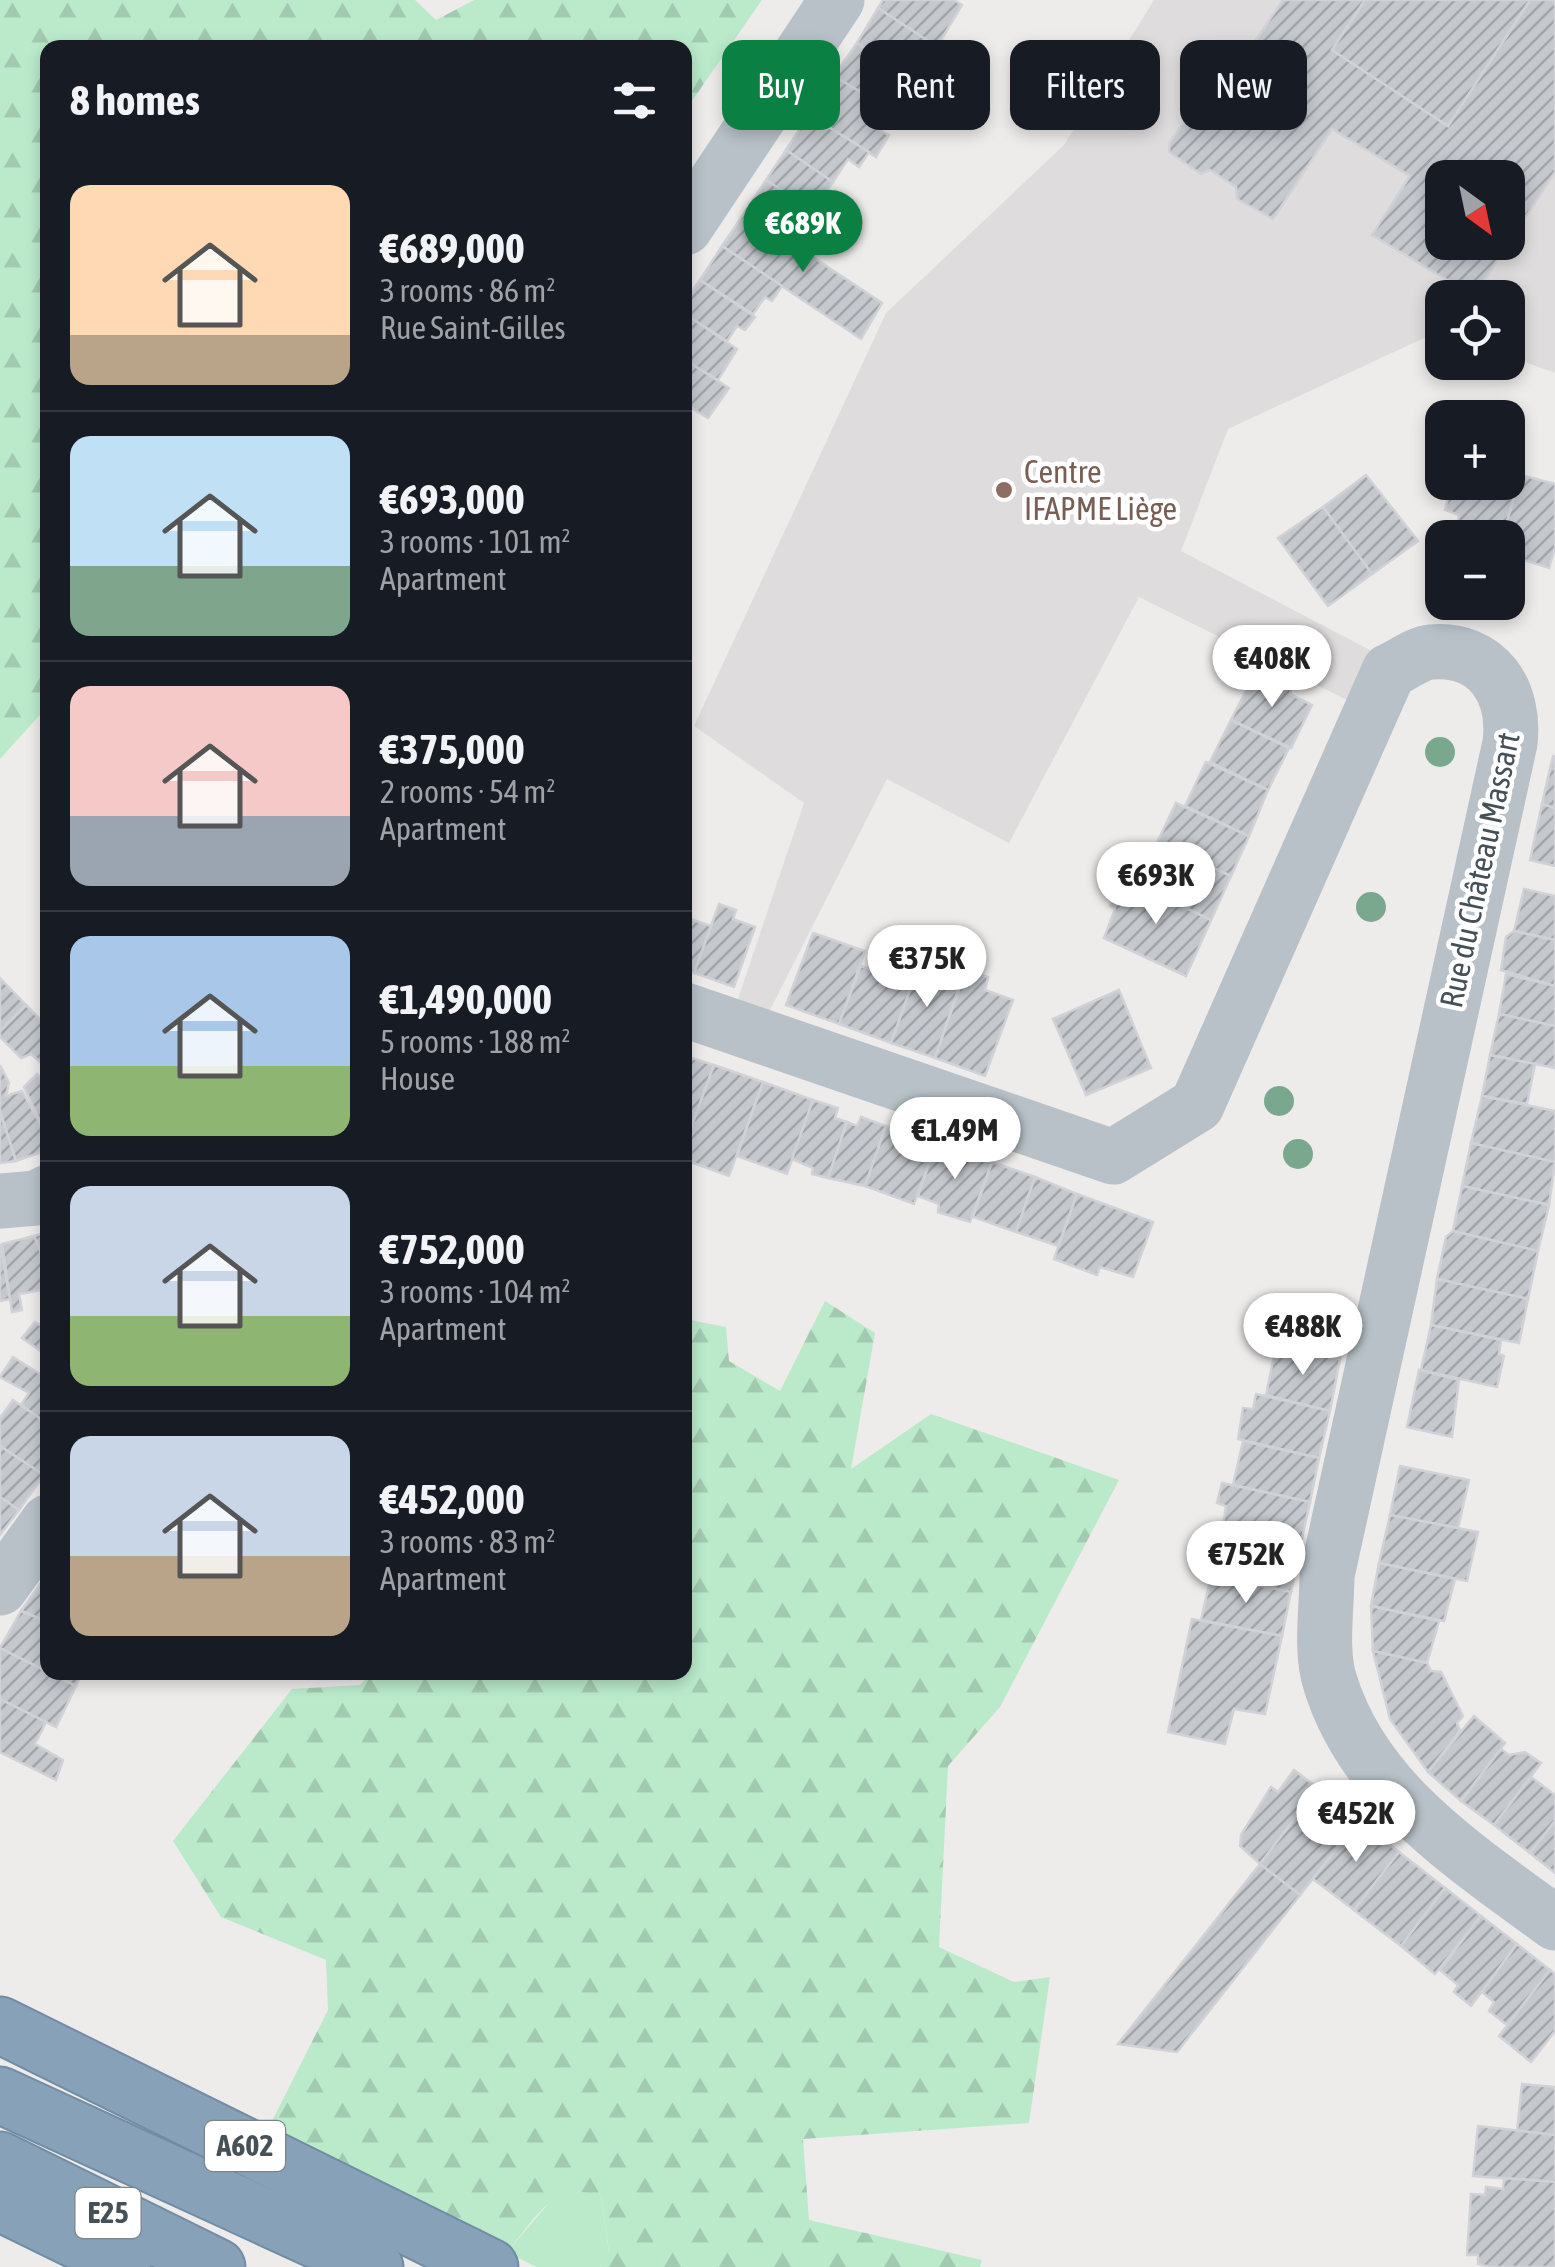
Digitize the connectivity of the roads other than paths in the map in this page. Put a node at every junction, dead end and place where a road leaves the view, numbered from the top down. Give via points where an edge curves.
1 (837, 0) edge
2 (692, 218) edge
3 (692, 1012) edge
4 (40, 1196) edge
5 (0, 1200) edge
6 (40, 1533) edge
7 (0, 1588) edge
8 (1555, 1922) edge
9 (0, 2025) edge
10 (0, 2066) edge
11 (0, 2095) edge
12 (82, 2136) junction
13 (0, 2160) edge
14 (0, 2203) edge
15 (0, 2227) edge
16 (82, 2267) edge
17 (131, 2267) edge
18 (217, 2267) edge
19 (375, 2267) edge
20 (490, 2267) edge

1 - 2 street
3 - 8 street, Rue du Château Massart via 1113,1156 1197,1104 1388,672 1430,652 1471,658 1502,682 1514,714 1510,743 1327,1575 1328,1678 1355,1744 1399,1798 1456,1850
4 - 5 street
6 - 7 street
9 - 20 highway, A602
10 - 12 highway
11 - 12 highway, E25
12 - 19 highway, E25
13 - 18 highway, E25
14 - 17 highway
15 - 16 highway

